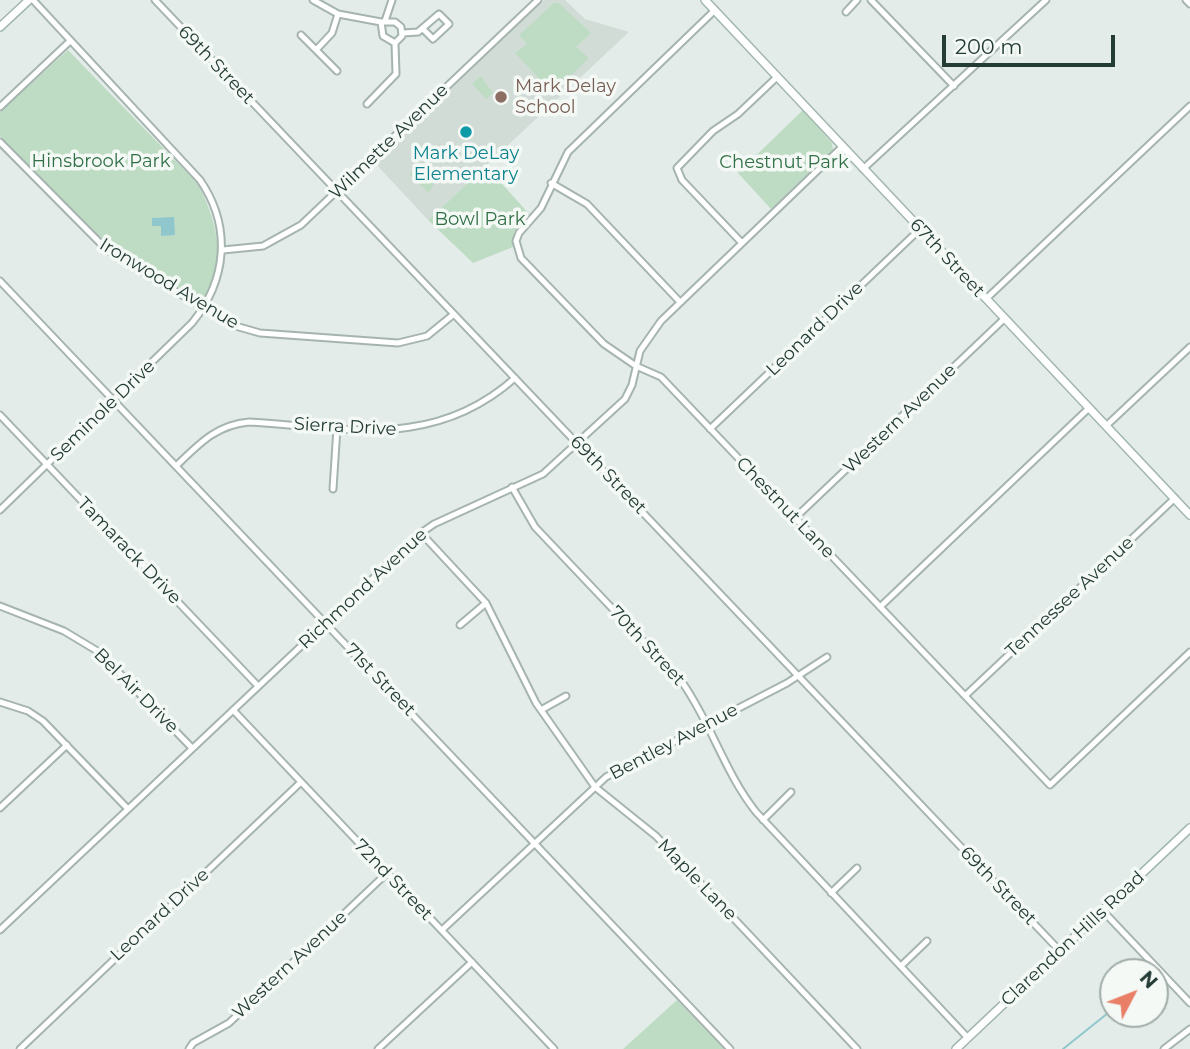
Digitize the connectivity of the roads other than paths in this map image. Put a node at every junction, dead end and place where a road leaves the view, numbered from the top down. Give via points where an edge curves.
1 (31, 0) edge
2 (155, 0) edge
3 (313, 0) edge
4 (392, 0) edge
5 (538, 0) edge
6 (705, 0) edge
7 (857, 0) edge
8 (871, 0) edge
9 (1045, 0) edge
10 (1186, 0) edge
11 (1190, 4) edge
12 (715, 10) junction
13 (846, 12) dead end
14 (338, 14) junction
15 (382, 22) junction
16 (0, 27) edge
17 (423, 29) junction
18 (403, 33) junction
19 (301, 35) dead end
20 (70, 41) junction
21 (395, 43) junction
22 (316, 50) junction
23 (337, 71) dead end
24 (777, 77) junction
25 (954, 86) junction
26 (367, 104) dead end
27 (1190, 106) edge
28 (0, 107) edge
29 (0, 142) edge
30 (843, 146) junction
31 (863, 169) junction
32 (551, 183) junction
33 (337, 191) junction
34 (919, 230) junction
35 (742, 243) junction
36 (223, 250) junction
37 (0, 281) edge
38 (986, 299) junction
39 (680, 302) junction
40 (204, 309) junction
41 (454, 314) junction
42 (1004, 319) junction
43 (1190, 347) edge
44 (636, 366) junction
45 (515, 378) junction
46 (114, 401) junction
47 (1089, 408) junction
48 (0, 415) edge
49 (1106, 426) junction
50 (337, 428) junction
51 (710, 429) junction
52 (578, 444) junction
53 (47, 465) junction
54 (176, 466) junction
55 (512, 487) junction
56 (333, 489) dead end
57 (1175, 498) junction
58 (0, 510) edge
59 (1190, 515) edge
60 (795, 518) junction
61 (421, 533) junction
62 (486, 603) junction
63 (0, 606) edge
64 (880, 607) junction
65 (326, 623) junction
66 (460, 625) dead end
67 (1190, 652) edge
68 (827, 657) dead end
69 (799, 676) junction
70 (258, 686) junction
71 (566, 696) dead end
72 (965, 696) junction
73 (0, 702) edge
74 (233, 710) junction
75 (541, 710) junction
76 (707, 724) junction
77 (67, 745) junction
78 (192, 748) junction
79 (301, 782) junction
80 (595, 787) junction
81 (791, 792) dead end
82 (0, 808) edge
83 (128, 809) junction
84 (763, 820) junction
85 (1189, 832) edge
86 (534, 843) junction
87 (857, 868) dead end
88 (387, 873) junction
89 (831, 893) junction
90 (1103, 911) junction
91 (0, 930) edge
92 (442, 930) junction
93 (927, 941) dead end
94 (1060, 951) junction
95 (472, 962) junction
96 (901, 965) junction
97 (1190, 1003) edge
98 (1190, 1029) edge
99 (968, 1038) junction
100 (20, 1049) edge
101 (189, 1049) edge
102 (378, 1049) edge
103 (554, 1049) edge
104 (730, 1049) edge
105 (858, 1049) edge
106 (956, 1049) edge
107 (1164, 1049) edge

1 - 16 street
1 - 20 street
2 - 33 street, 69th Street
3 - 14 street
4 - 15 street
5 - 33 street, Wilmette Avenue
6 - 12 street, 67th Street
7 - 13 street
8 - 25 street
9 - 25 street
10 - 11 street
12 - 24 street, 67th Street
12 - 32 street via 573,146
14 - 15 street
14 - 22 street via 332,33
15 - 18 street via 398,24
15 - 21 street via 383,36
17 - 17 street via 439,14 449,24 433,39
17 - 18 street
18 - 21 street
19 - 22 street
20 - 28 street
20 - 36 street via 200,180 216,210
21 - 26 street via 397,74
22 - 23 street
24 - 30 street, 67th Street
24 - 35 street via 677,168 682,180
25 - 31 street
27 - 38 street
29 - 40 street, Ironwood Avenue via 97,242
30 - 31 street, 67th Street
30 - 35 street, Richmond Avenue
31 - 34 street, 67th Street
32 - 39 street via 587,204
32 - 44 street, Chestnut Lane via 541,208 516,241 521,258 599,339
33 - 36 street, Wilmette Avenue via 281,239
33 - 41 street, 69th Street
34 - 38 street, 67th Street
34 - 51 street, Leonard Drive
35 - 39 street, Richmond Avenue
36 - 40 street via 217,282
37 - 46 street, 71st Street
38 - 42 street, 67th Street
39 - 44 street, Richmond Avenue via 652,331
40 - 41 street, Ironwood Avenue via 232,325 260,333 398,343 427,336
40 - 46 street, Seminole Drive
41 - 45 street, 69th Street
42 - 47 street, 67th Street
42 - 60 street, Western Avenue
43 - 49 street
44 - 51 street, Chestnut Lane via 658,375
44 - 52 street, Richmond Avenue via 625,399
45 - 50 street, Sierra Drive via 484,402 431,425 397,431
45 - 52 street, 69th Street
46 - 53 street, Seminole Drive
46 - 54 street, 71st Street
47 - 49 street, 67th Street
47 - 64 street
48 - 53 street, Tamarack Drive
49 - 57 street, 67th Street
50 - 54 street, Sierra Drive via 249,422 230,425 212,433
50 - 56 street
51 - 60 street, Chestnut Lane
52 - 55 street, Richmond Avenue via 543,474
52 - 69 street, 69th Street
53 - 58 street, Seminole Drive
53 - 70 street, Tamarack Drive
54 - 65 street, 71st Street
55 - 61 street, Richmond Avenue
55 - 76 street, 70th Street via 535,527 675,674
57 - 59 street, 67th Street
57 - 72 street, Tennessee Avenue
60 - 64 street, Chestnut Lane
61 - 62 street, Maple Lane
61 - 65 street, Richmond Avenue
62 - 66 street
62 - 75 street, Maple Lane
63 - 78 street, Bel Air Drive via 94,648
64 - 72 street, Chestnut Lane
65 - 70 street, Richmond Avenue
65 - 86 street, 71st Street
67 - 72 street, Chestnut Lane via 1050,785
68 - 69 street, Bentley Avenue
69 - 76 street, Bentley Avenue
69 - 94 street, 69th Street
70 - 74 street, Richmond Avenue
71 - 75 street
73 - 77 street via 37,716
74 - 78 street, Richmond Avenue
74 - 79 street, 72nd Street
75 - 80 street, Maple Lane
76 - 80 street, Bentley Avenue via 628,764
76 - 84 street, 70th Street via 744,797
77 - 82 street
77 - 83 street
78 - 83 street, Richmond Avenue
79 - 88 street, 72nd Street
79 - 100 street, Leonard Drive
80 - 86 street, Bentley Avenue
80 - 105 street, Maple Lane via 656,836
81 - 84 street
83 - 91 street, Richmond Avenue
84 - 89 street, 70th Street
85 - 90 street, Clarendon Hills Road
86 - 92 street, Bentley Avenue
86 - 104 street, 71st Street
87 - 89 street
88 - 92 street, 72nd Street
88 - 101 street, Western Avenue via 229,1023
89 - 96 street, 70th Street
90 - 94 street, Clarendon Hills Road
90 - 97 street
92 - 95 street, 72nd Street
93 - 96 street
94 - 99 street, Clarendon Hills Road
95 - 102 street
95 - 103 street, 72nd Street
96 - 99 street, 70th Street
98 - 107 street
99 - 106 street, Clarendon Hills Road

